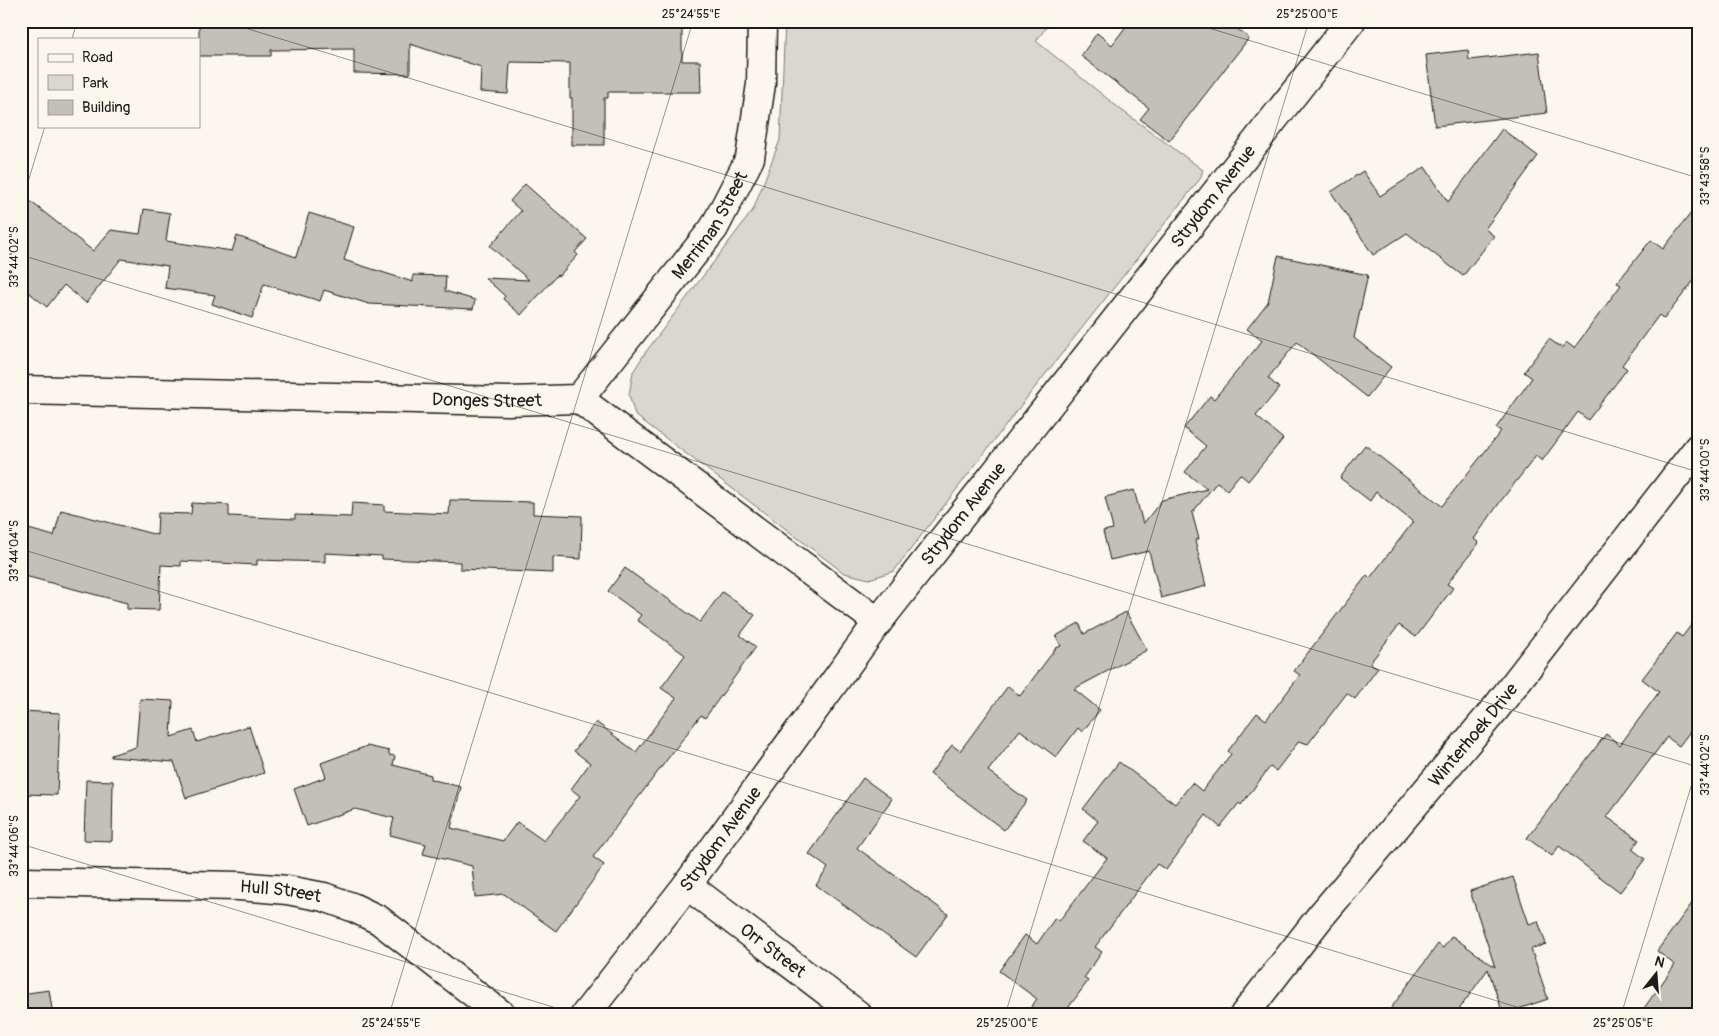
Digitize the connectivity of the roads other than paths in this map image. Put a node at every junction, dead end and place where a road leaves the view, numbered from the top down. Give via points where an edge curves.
1 (762, 21) edge
2 (1351, 21) edge
3 (21, 390) edge
4 (579, 399) junction
5 (1698, 448) edge
6 (878, 622) junction
7 (21, 882) edge
8 (687, 885) junction
9 (502, 1015) edge
10 (585, 1015) edge
11 (858, 1015) edge
12 (1244, 1015) edge

1 - 4 street, Merriman Street via 762,84 750,158 714,228
2 - 6 street, Strydom Avenue
3 - 4 street, Donges Street via 508,401
4 - 6 street
5 - 12 street, Winterhoek Drive via 1496,708 1320,917
6 - 8 street, Strydom Avenue
7 - 9 street, Hull Street via 238,886 324,896 379,920
8 - 10 street, Strydom Avenue
8 - 11 street, Orr Street

